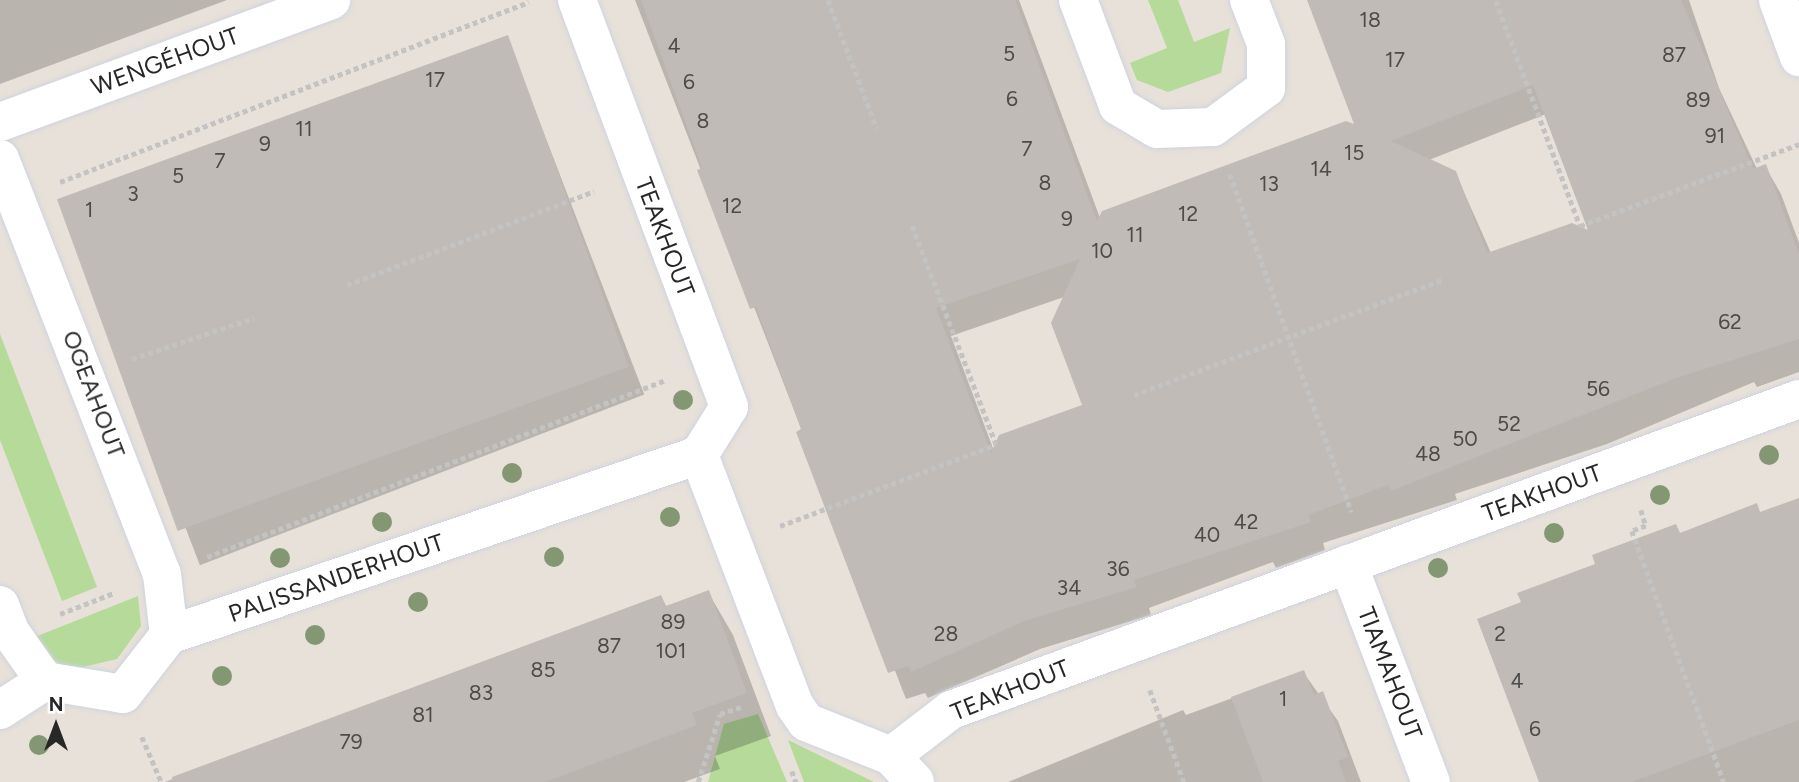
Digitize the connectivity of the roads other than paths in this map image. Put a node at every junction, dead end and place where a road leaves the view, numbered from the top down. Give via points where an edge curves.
1 (331, 0) edge
2 (577, 0) edge
3 (1078, 0) edge
4 (1249, 0) edge
5 (1779, 0) edge
6 (1799, 57) edge
7 (0, 122) edge
8 (0, 159) edge
9 (1799, 399) edge
10 (699, 455) junction
11 (1358, 560) junction
12 (6, 619) edge
13 (169, 635) junction
14 (45, 681) junction
15 (0, 710) edge
16 (903, 769) edge
17 (1431, 782) edge

1 - 7 street, WENGÉHOUT
2 - 10 street, TEAKHOUT via 729,407
3 - 4 street via 1118,106 1157,129 1213,127 1266,88 1266,44
5 - 6 street
8 - 13 street, OGEAHOUT via 19,197 162,574
9 - 11 street, TEAKHOUT
10 - 13 street, PALISSANDERHOUT
10 - 16 street, TEAKHOUT via 789,691 806,722
11 - 16 street, TEAKHOUT via 951,710
11 - 17 street, TIAMAHOUT
12 - 14 street
13 - 14 street via 123,694
14 - 15 street

